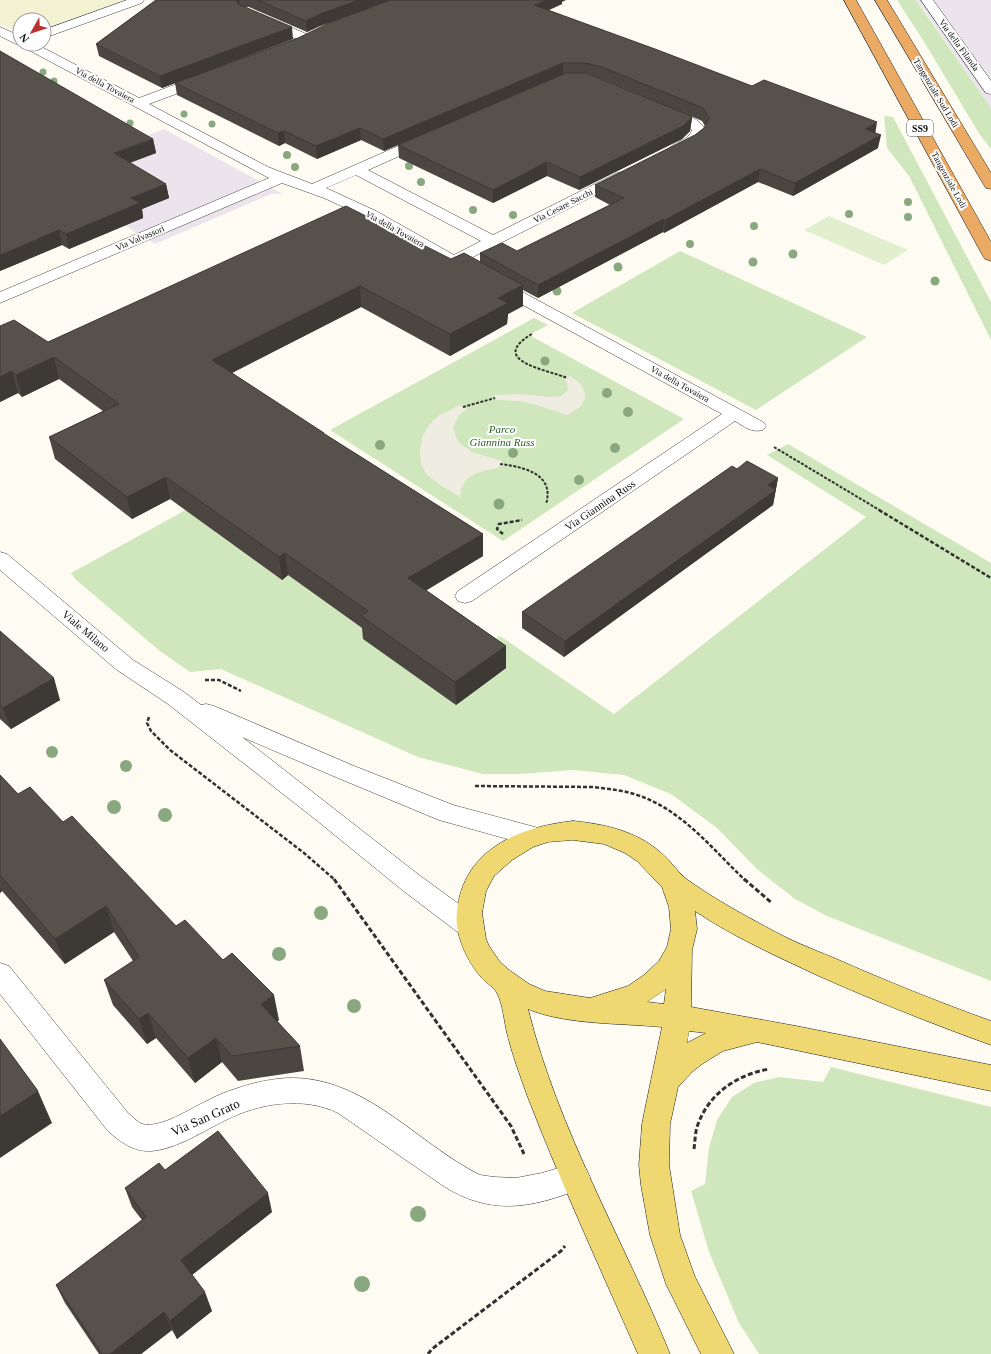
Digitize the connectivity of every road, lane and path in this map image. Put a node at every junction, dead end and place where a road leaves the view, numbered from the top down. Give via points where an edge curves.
1 (138, 0) edge
2 (850, 0) edge
3 (881, 0) edge
4 (927, 0) edge
5 (251, 14) edge
6 (0, 31) edge
7 (52, 31) edge
8 (12, 37) edge
9 (295, 45) edge
10 (42, 52) edge
11 (213, 75) edge
12 (991, 90) edge
13 (138, 103) junction
14 (653, 106) edge
15 (441, 132) edge
16 (667, 153) edge
17 (356, 169) junction
18 (632, 171) edge
19 (281, 178) junction
20 (991, 185) edge
21 (312, 188) junction
22 (493, 241) junction
23 (991, 256) edge
24 (453, 260) junction
25 (0, 298) edge
26 (560, 318) junction
27 (567, 378) dead end
28 (495, 398) dead end
29 (464, 407) dead end
30 (734, 414) junction
31 (757, 426) joint
32 (500, 464) dead end
33 (543, 508) dead end
34 (522, 520) dead end
35 (530, 552) junction
36 (0, 559) edge
37 (991, 578) edge
38 (465, 596) dead end
39 (176, 698) junction
40 (533, 836) junction
41 (672, 881) junction
42 (469, 926) junction
43 (679, 950) junction
44 (0, 974) edge
45 (510, 987) junction
46 (579, 1008) junction
47 (676, 1016) junction
48 (763, 1032) junction
49 (991, 1033) edge
50 (776, 1068) dead end
51 (991, 1078) edge
52 (662, 1087) junction
53 (654, 1165) junction
54 (575, 1177) junction
55 (540, 1186) junction
56 (565, 1240) dead end
57 (428, 1354) edge
58 (654, 1354) edge
59 (718, 1354) edge

1 - 7 street
2 - 23 highway, Tangenziale Lodi / SS9
3 - 20 highway, Tangenziale Sud Lodi / SS9
4 - 12 street, Via della Filanda
5 - 9 street via 312,36
6 - 8 street
10 - 13 street, Via della Tovaiera
11 - 13 street
13 - 19 street, Via della Tovaiera
14 - 16 street via 689,121 699,130 694,139
15 - 17 street
17 - 21 street
17 - 22 street
18 - 22 street, Via Cesare Sacchi
19 - 21 street, Via della Tovaiera
19 - 25 street, Via Valvassori
21 - 24 street, Via della Tovaiera via 355,207
22 - 24 street, Via Cesare Sacchi
24 - 26 street, Via della Tovaiera
26 - 27 path via 522,341 516,351 517,356 526,365
26 - 30 street, Via della Tovaiera
28 - 29 path via 480,400
30 - 31 street, Via della Tovaiera
30 - 35 street, Via Giannina Russ
31 - 37 path via 763,438 772,446
32 - 33 path via 529,470 544,482 549,496
34 - 35 path via 499,524 497,529
35 - 38 street, Via Giannina Russ
36 - 39 street, Viale Milano via 125,664
39 - 40 street via 448,813
39 - 42 street
39 - 55 path via 149,717 146,723 149,730 196,772 225,791 323,868 338,884 511,1126
40 - 41 main road via 564,830 596,833 626,842 652,859
40 - 42 main road via 505,850 483,871 471,898
41 - 43 main road via 682,907 684,928
41 - 49 main road via 716,912 756,935 905,1001
42 - 45 main road via 476,948 490,969
43 - 46 main road via 668,969 646,989 615,1003
43 - 47 main road
44 - 55 street, Via San Grato via 118,1122 142,1138 170,1133 225,1106 249,1098 272,1092 297,1090 341,1100 473,1186 492,1192 509,1192
45 - 46 main road via 542,1002
45 - 54 main road via 525,1050
46 - 47 main road
47 - 48 main road
47 - 52 main road via 675,1034
48 - 51 main road
48 - 52 main road via 736,1035 716,1041 693,1053 675,1069
50 - 53 path via 756,1070 728,1084 708,1104 697,1128 692,1160
52 - 53 main road via 656,1124
53 - 59 main road via 665,1235 682,1284
54 - 55 street, Via San Grato
54 - 58 main road
56 - 57 path via 565,1246 561,1251

